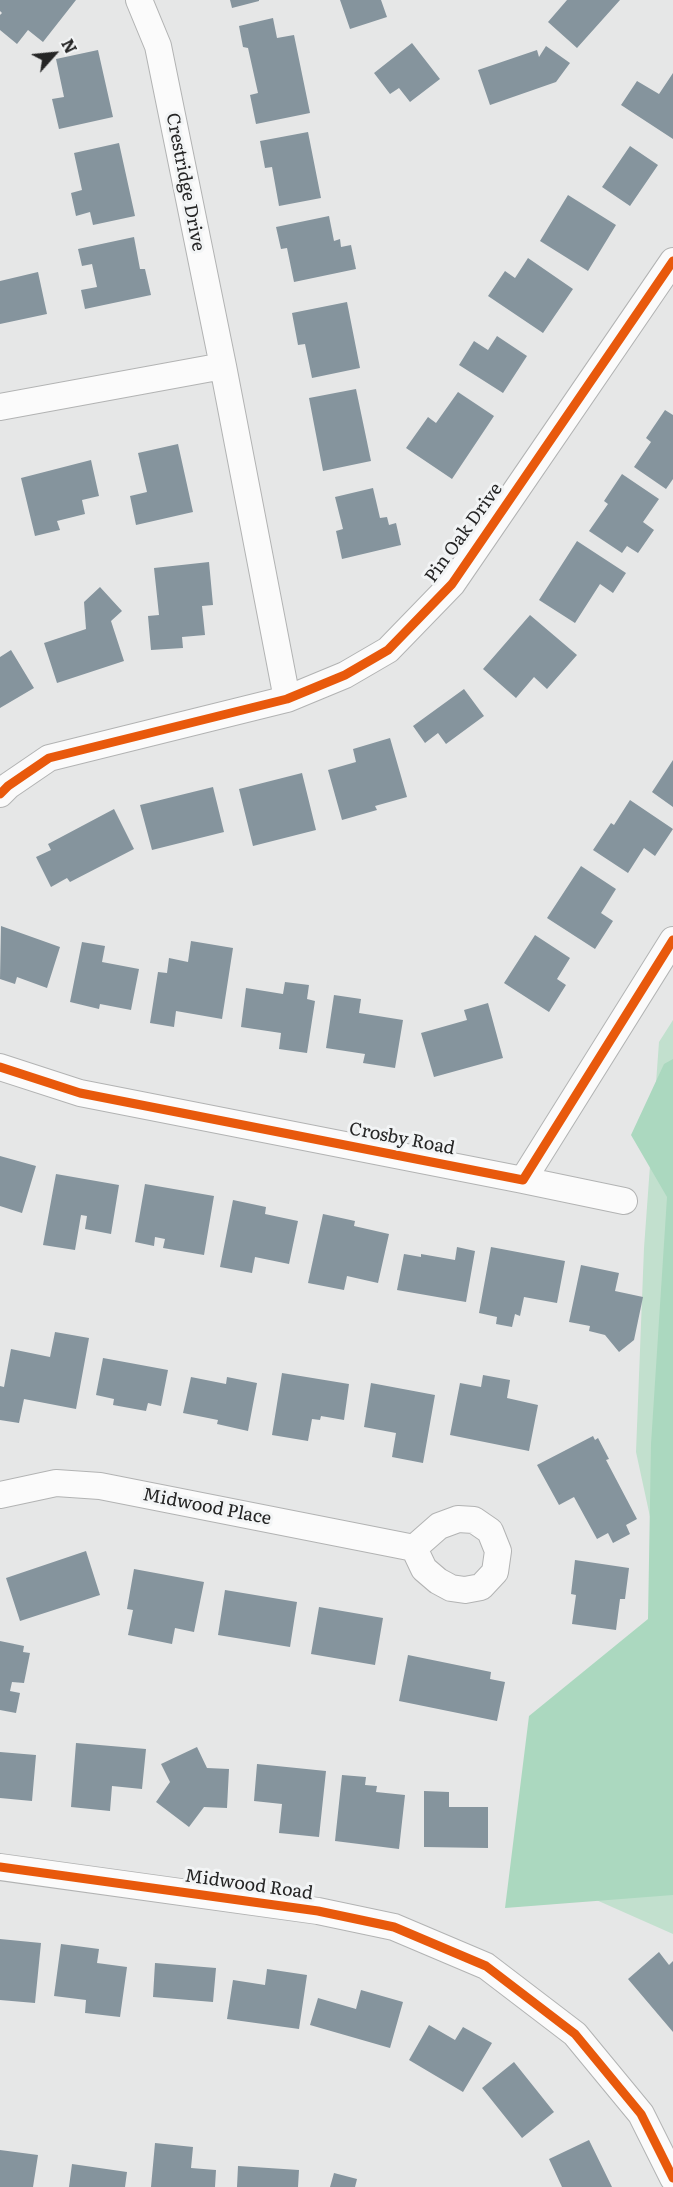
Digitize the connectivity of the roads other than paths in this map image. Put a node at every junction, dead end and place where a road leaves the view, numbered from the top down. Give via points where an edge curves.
1 (139, 0) edge
2 (673, 261) edge
3 (223, 366) junction
4 (0, 407) edge
5 (286, 699) junction
6 (0, 794) edge
7 (673, 940) edge
8 (0, 1067) edge
9 (523, 1180) junction
10 (624, 1200) dead end
11 (0, 1495) edge
12 (414, 1548) dead end
13 (0, 1867) edge
14 (673, 2178) edge

1 - 3 street, Crestridge Drive via 158,46
2 - 5 street, Pin Oak Drive via 452,584 388,650 345,675
3 - 4 street
3 - 5 street, Crestridge Drive
5 - 6 street, Pin Oak Drive via 49,758
7 - 9 street
8 - 9 street, Crosby Road via 80,1093
9 - 10 street, Crosby Road
11 - 12 street, Midwood Place via 56,1483 100,1486
13 - 14 street, Midwood Road via 318,1911 394,1927 486,1966 575,2034 641,2114

